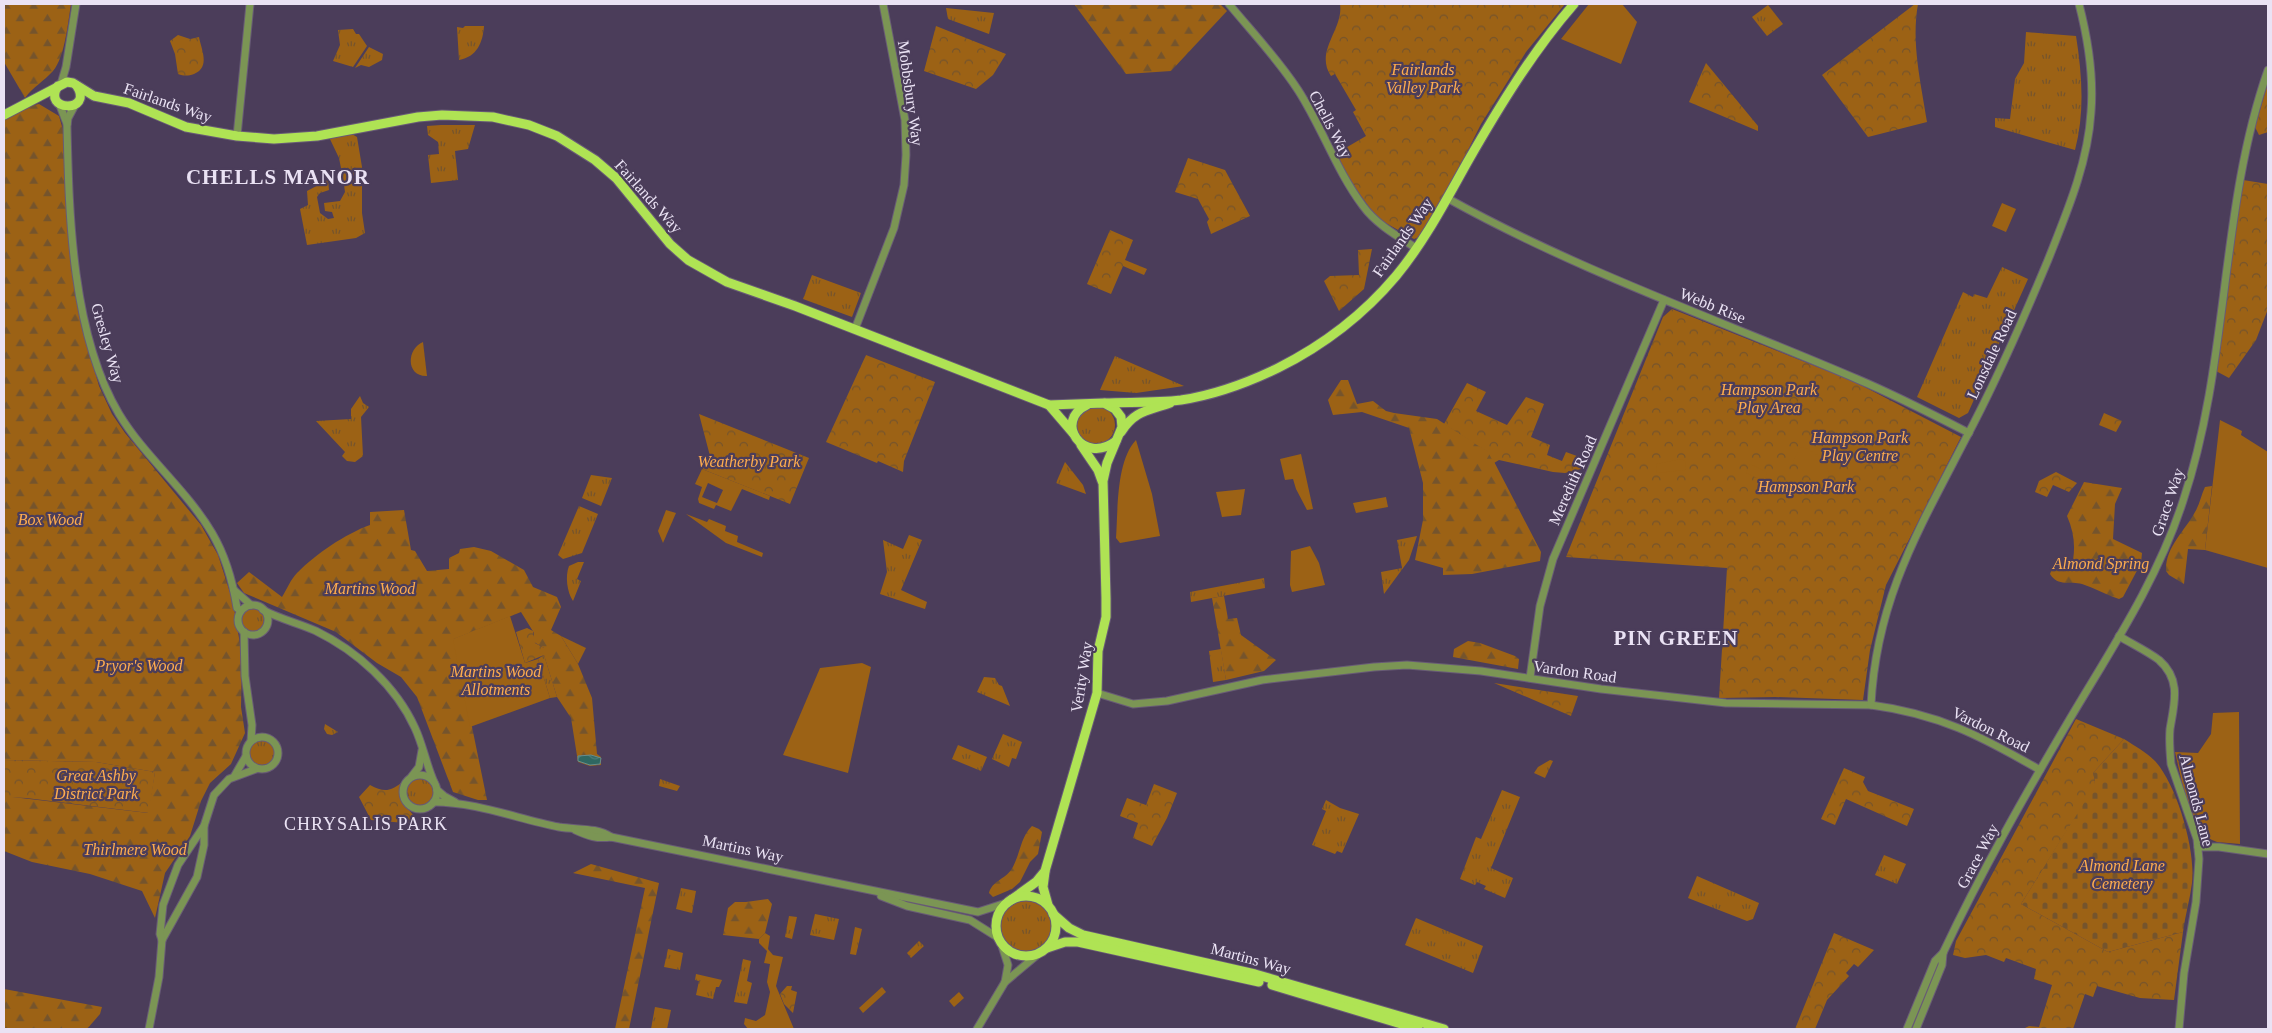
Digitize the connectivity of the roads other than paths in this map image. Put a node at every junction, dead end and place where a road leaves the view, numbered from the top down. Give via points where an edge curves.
1 (76, 4) edge
2 (250, 4) edge
3 (883, 4) edge
4 (1229, 4) edge
5 (1574, 4) edge
6 (2078, 4) edge
7 (66, 67) junction
8 (2268, 70) edge
9 (75, 84) junction
10 (60, 85) junction
11 (94, 96) junction
12 (39, 98) junction
13 (58, 102) junction
14 (76, 103) junction
15 (4, 115) edge
16 (67, 126) junction
17 (237, 136) junction
18 (1447, 198) junction
19 (1416, 248) junction
20 (1664, 300) junction
21 (855, 329) junction
22 (1180, 400) junction
23 (1090, 404) junction
24 (1104, 404) junction
25 (1049, 405) junction
26 (1969, 433) junction
27 (1073, 434) junction
28 (1118, 438) junction
29 (1079, 442) junction
30 (1102, 481) junction
31 (234, 590) junction
32 (251, 605) junction
33 (263, 610) junction
34 (241, 611) junction
35 (286, 620) junction
36 (266, 627) junction
37 (244, 632) junction
38 (255, 635) junction
39 (2118, 636) junction
40 (246, 654) junction
41 (1530, 678) junction
42 (1097, 693) junction
43 (1870, 706) junction
44 (252, 725) junction
45 (260, 737) junction
46 (252, 741) junction
47 (422, 749) junction
48 (246, 756) junction
49 (256, 769) junction
50 (2040, 770) junction
51 (235, 775) junction
52 (410, 777) junction
53 (434, 782) junction
54 (437, 790) junction
55 (434, 802) junction
56 (459, 804) junction
57 (204, 826) junction
58 (2198, 847) junction
59 (2268, 854) edge
60 (1045, 871) junction
61 (867, 890) junction
62 (1009, 901) junction
63 (1051, 911) junction
64 (997, 937) junction
65 (162, 940) junction
66 (1002, 946) junction
67 (1047, 948) junction
68 (1943, 953) junction
69 (1037, 955) junction
70 (1005, 982) junction
71 (149, 1029) edge
72 (977, 1029) edge
73 (1418, 1029) edge
74 (1444, 1029) edge
75 (1907, 1029) edge
76 (1916, 1029) edge
77 (2179, 1029) edge

1 - 7 street
2 - 17 street
3 - 21 street, Mobbsbury Way via 904,120 904,185 894,228
4 - 19 street, Chells Way via 1297,88 1317,120 1343,177 1363,206 1382,225
5 - 18 main road, Fairlands Way via 1485,130
6 - 26 street, Lonsdale Road via 2090,55 2092,88 2090,129 2082,164 2038,284
7 - 9 street
7 - 10 street
8 - 39 street, Grace Way via 2252,120 2236,198 2212,382 2198,453 2166,546
9 - 10 main road
9 - 11 main road, Fairlands Way
9 - 14 main road via 80,93
10 - 12 main road
10 - 13 main road via 55,95
11 - 14 main road
11 - 17 main road, Fairlands Way via 129,103 195,130
12 - 13 main road
12 - 15 main road
13 - 14 main road via 65,106
13 - 16 street, Gresley Way
14 - 16 street, Gresley Way
16 - 31 street, Gresley Way via 69,203 77,275 88,332 103,382 135,438 213,534
17 - 21 main road, Fairlands Way via 274,139 316,136 442,115 493,117 529,125 557,136 598,162 688,260 726,282
18 - 19 main road, Fairlands Way
18 - 20 street, Webb Rise via 1573,260
19 - 22 main road, Fairlands Way via 1385,288 1347,324 1304,354 1264,375
20 - 26 street, Webb Rise via 1858,379
20 - 41 street, Meredith Road via 1553,559 1538,614
21 - 25 main road, Fairlands Way
22 - 24 main road, Fairlands Way
22 - 28 main road, Fairlands Way via 1138,414 1127,423
23 - 24 main road
23 - 25 main road, Fairlands Way
23 - 27 main road via 1075,416
24 - 28 main road via 1115,409 1120,417 1122,427
25 - 27 main road, Fairlands Way
26 - 43 street, Lonsdale Road via 1921,523 1893,586 1876,654
27 - 29 main road
28 - 29 main road via 1101,449 1088,448
28 - 30 main road, Verity Way via 1106,463
29 - 30 main road, Verity Way
30 - 42 main road, Verity Way via 1106,617 1098,650
31 - 32 street
31 - 34 street, Gresley Way via 237,608
32 - 33 street
32 - 34 street
33 - 35 street
33 - 36 street via 267,618
34 - 37 street via 238,620
35 - 36 street
35 - 47 street via 329,638 372,670 408,713
36 - 38 street
37 - 38 street
37 - 40 street
38 - 40 street
39 - 50 street, Grace Way
39 - 58 street, Almonds Lane via 2156,658 2174,682 2170,759
40 - 44 street via 245,676
41 - 42 street, Vardon Road via 1407,666 1262,680 1149,703 1133,704
41 - 43 street, Vardon Road via 1726,703
42 - 60 main road, Verity Way
43 - 50 street, Vardon Road via 1940,719 1968,730
44 - 45 street
44 - 46 street
45 - 46 street
45 - 49 street via 275,743 279,754 269,768
46 - 48 street
47 - 52 street, Martins Way via 418,767
47 - 53 street
48 - 49 street
48 - 51 street
49 - 51 street
50 - 68 street, Grace Way via 1973,890
51 - 57 street via 214,795
52 - 53 street via 423,775
52 - 55 street, Martins Way via 403,791 409,805 424,809
53 - 54 street
54 - 55 street
54 - 56 street, Martins Way
55 - 56 street, Martins Way
56 - 61 street, Martins Way
57 - 65 street via 204,845 197,877
57 - 65 street via 178,865 169,887 161,920
58 - 59 street
58 - 77 street, Almonds Lane via 2198,885
60 - 62 main road, Verity Way via 1036,882
60 - 63 main road, Verity Way via 1043,887
61 - 62 street, Martins Way via 978,912
61 - 64 street, Martins Way via 907,906 970,920
62 - 63 main road, Martins Way via 1031,897
62 - 64 main road via 997,915
63 - 67 main road via 1056,928
63 - 74 main road, Martins Way via 1069,928 1083,935 1246,972
64 - 66 main road, Martins Way
65 - 71 street
66 - 69 main road via 1014,955
66 - 70 street via 1008,965
67 - 69 main road, Martins Way
67 - 73 main road, Martins Way via 1078,942 1254,980
68 - 75 street, Grace Way via 1935,961
68 - 76 street, Grace Way via 1942,965
69 - 70 street
70 - 72 street

